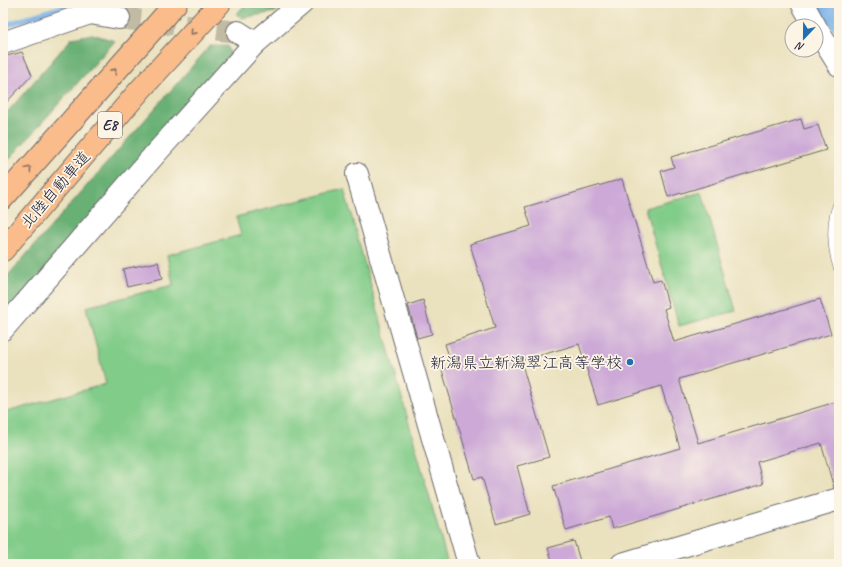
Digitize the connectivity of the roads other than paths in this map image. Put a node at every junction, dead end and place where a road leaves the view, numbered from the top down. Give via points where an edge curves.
1 (176, 3) edge
2 (220, 3) edge
3 (302, 3) edge
4 (802, 3) edge
5 (93, 8) edge
6 (119, 18) tunnel mouth
7 (810, 18) edge
8 (824, 41) edge
9 (3, 43) edge
10 (839, 65) edge
11 (357, 174) dead end
12 (3, 198) edge
13 (839, 204) edge
14 (3, 250) edge
15 (839, 267) edge
16 (3, 329) edge
17 (839, 499) edge
18 (469, 564) edge
19 (622, 564) edge

12 -> 1 highway, 北陸自動車道 / E8
2 -> 14 highway, 北陸自動車道 / E8 via 140,90
3 - 16 street via 247,37 156,153
4 - 7 street
5 - 6 street
5 - 9 street
8 - 10 street
11 - 18 street
13 - 15 lane via 834,215 836,258
17 - 19 street

